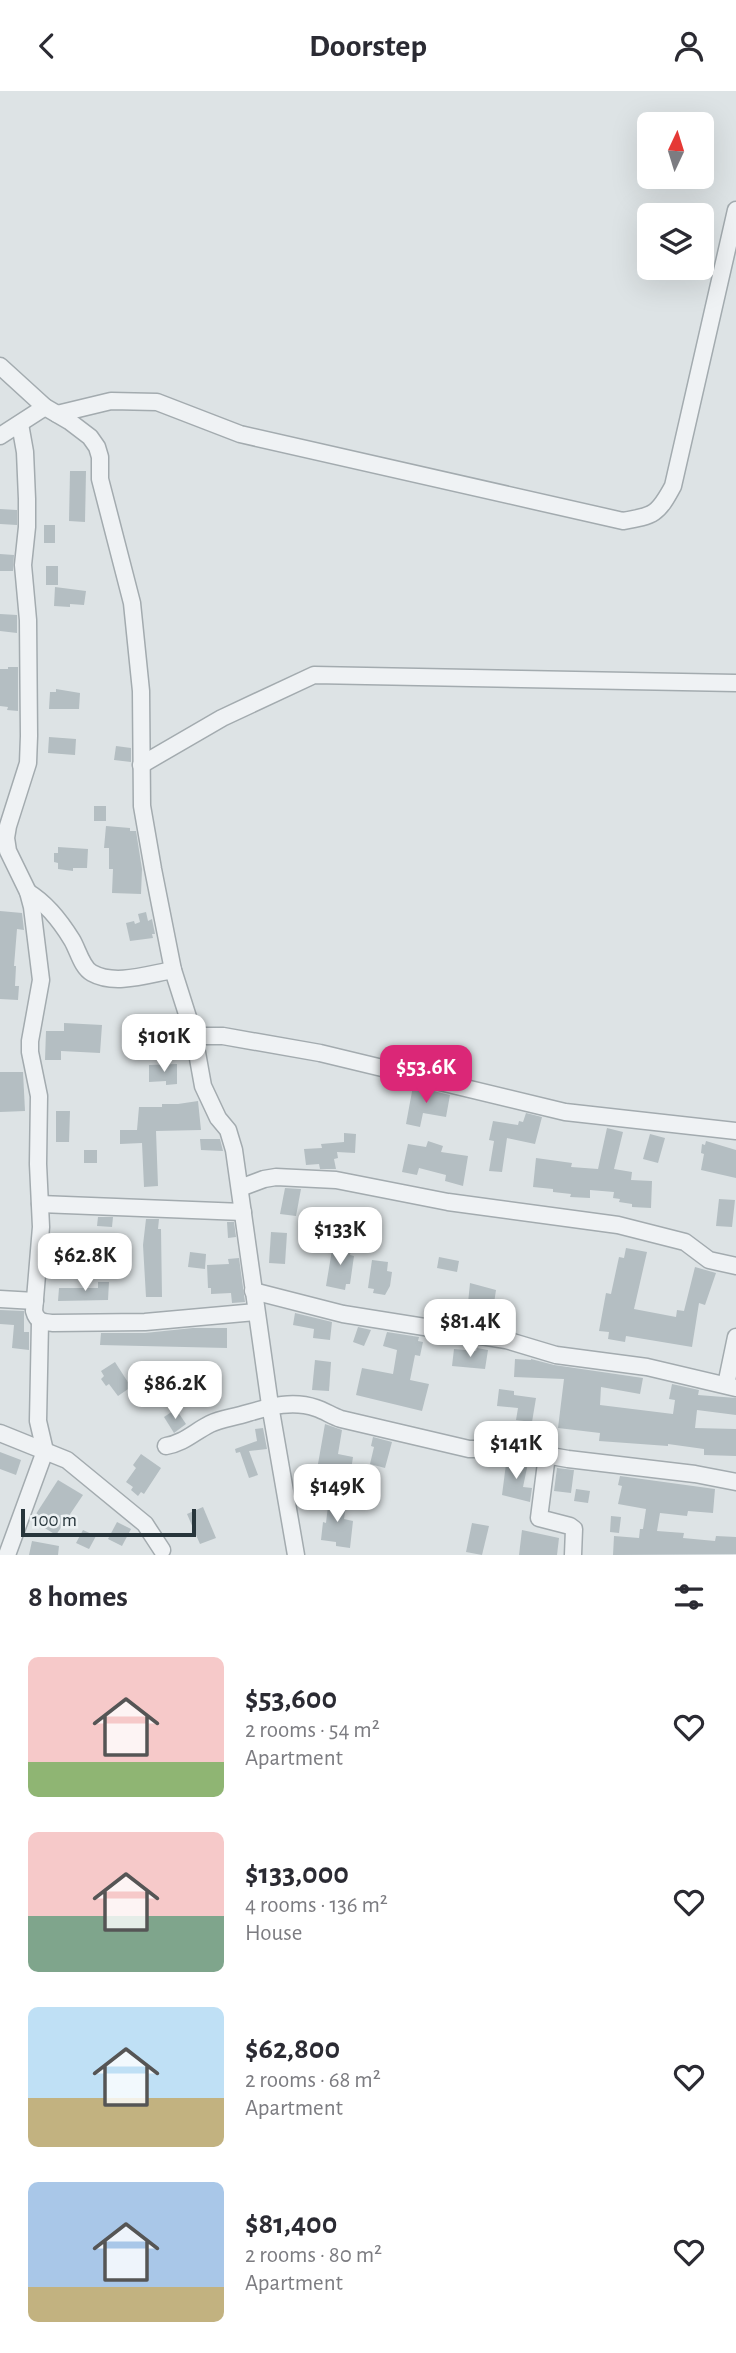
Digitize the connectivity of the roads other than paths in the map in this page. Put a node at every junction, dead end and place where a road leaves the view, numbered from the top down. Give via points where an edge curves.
1 (736, 210) edge
2 (0, 366) edge
3 (51, 411) junction
4 (20, 424) junction
5 (0, 436) edge
6 (736, 683) edge
7 (141, 765) junction
8 (28, 892) junction
9 (173, 970) junction
10 (194, 1036) junction
11 (736, 1131) edge
12 (240, 1188) junction
13 (40, 1204) junction
14 (243, 1212) junction
15 (736, 1266) edge
16 (253, 1291) junction
17 (0, 1299) edge
18 (35, 1301) junction
19 (256, 1312) junction
20 (40, 1322) junction
21 (736, 1337) edge
22 (731, 1386) edge
23 (270, 1405) junction
24 (0, 1433) edge
25 (166, 1446) dead end
26 (45, 1451) junction
27 (547, 1455) junction
28 (736, 1482) edge
29 (163, 1553) edge
30 (8, 1555) edge
31 (296, 1555) edge
32 (573, 1555) edge

1 - 3 street via 673,486 662,507 646,517 623,521 327,455 240,434 157,402 111,401
2 - 3 street
3 - 4 street
3 - 7 street via 90,437 100,457 100,479 132,603 141,691
4 - 5 street
4 - 8 street via 27,499 23,565 29,620 29,736 28,763 6,838
6 - 7 street via 313,674 222,718
7 - 9 street via 142,806
8 - 9 street via 42,901 91,973 122,978
8 - 13 street via 41,980 30,1041 39,1096
9 - 10 street
10 - 11 street via 223,1036 320,1053 565,1112
10 - 12 street via 203,1086 228,1130
12 - 14 street
12 - 15 street via 276,1177 336,1180 448,1202 618,1225 685,1242 709,1260
13 - 14 street
13 - 18 street
14 - 16 street
16 - 19 street
16 - 22 street via 343,1314 506,1340 556,1355 647,1367
17 - 18 street
18 - 20 street
19 - 20 street via 145,1322
19 - 23 street
20 - 26 street via 38,1421
21 - 22 street
23 - 25 street via 225,1418
23 - 27 street via 304,1405 351,1422 469,1450 512,1449
23 - 31 street
24 - 26 street
26 - 29 street via 67,1460 145,1524
26 - 30 street
27 - 28 street
27 - 32 street via 539,1518 574,1529

